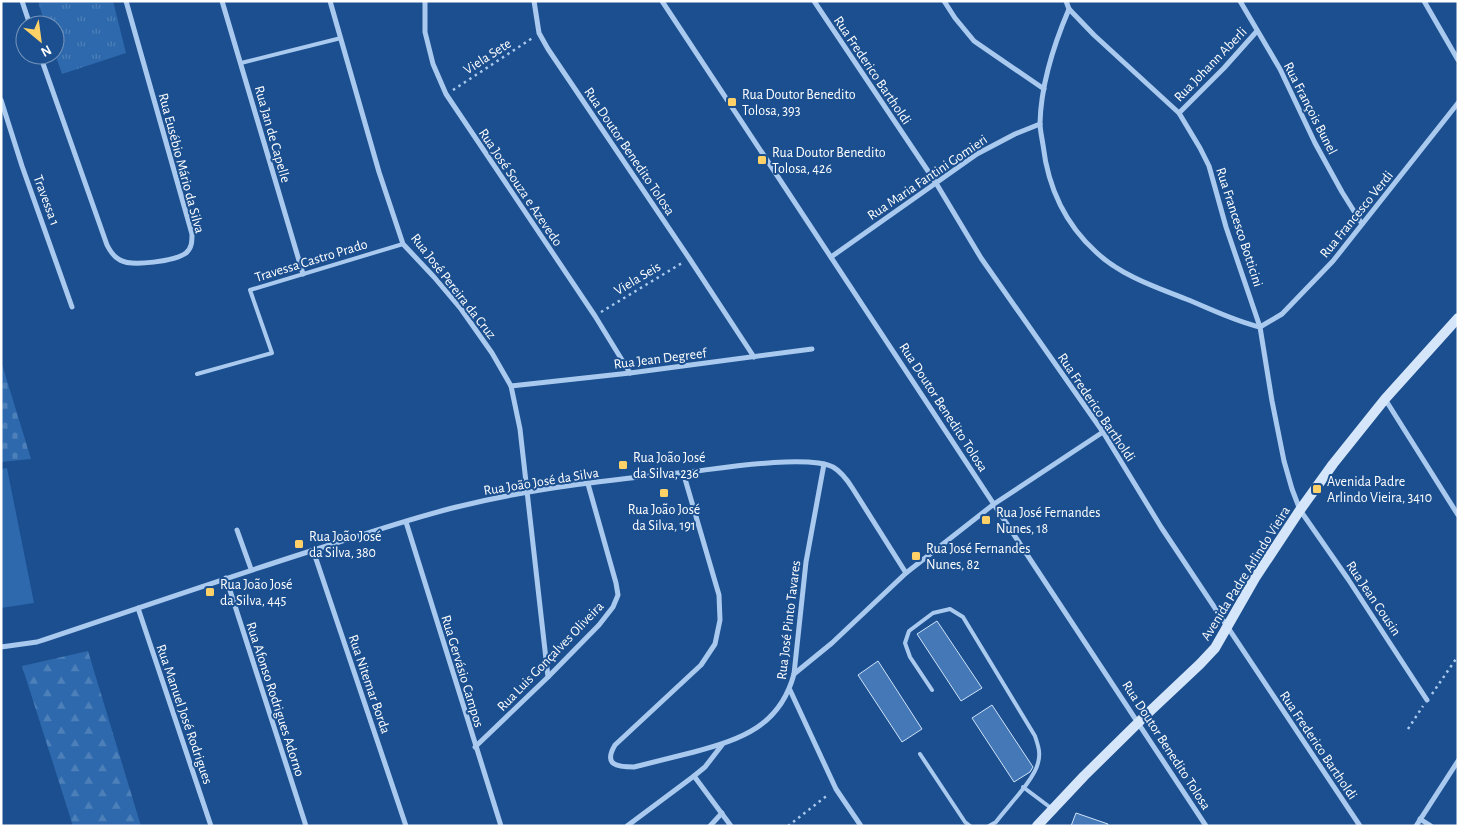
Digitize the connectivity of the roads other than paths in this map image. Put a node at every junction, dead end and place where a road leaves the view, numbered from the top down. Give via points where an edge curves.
1 (22, 1) edge
2 (126, 1) edge
3 (222, 1) edge
4 (330, 1) edge
5 (425, 1) edge
6 (534, 1) edge
7 (662, 1) edge
8 (814, 1) edge
9 (944, 1) edge
10 (1066, 1) edge
11 (1240, 1) edge
12 (1424, 1) edge
13 (1069, 9) junction
14 (27, 15) edge
15 (1257, 31) junction
16 (341, 38) junction
17 (1458, 60) edge
18 (241, 63) junction
19 (43, 65) edge
20 (1044, 89) junction
21 (1, 100) edge
22 (1458, 103) edge
23 (1179, 113) junction
24 (1040, 124) junction
25 (936, 183) junction
26 (1362, 224) junction
27 (403, 244) junction
28 (831, 257) junction
29 (303, 274) junction
30 (72, 307) dead end
31 (1458, 318) edge
32 (1260, 327) junction
33 (812, 349) dead end
34 (754, 357) junction
35 (630, 373) junction
36 (197, 374) dead end
37 (511, 386) junction
38 (1385, 399) junction
39 (1103, 432) junction
40 (824, 464) junction
41 (683, 472) junction
42 (588, 484) junction
43 (527, 494) junction
44 (994, 504) junction
45 (1300, 510) junction
46 (1458, 515) edge
47 (406, 522) junction
48 (237, 530) dead end
49 (313, 550) junction
50 (251, 570) junction
51 (906, 573) junction
52 (226, 578) junction
53 (138, 608) junction
54 (1228, 625) junction
55 (1, 647) edge
56 (794, 674) junction
57 (548, 677) junction
58 (790, 690) junction
59 (932, 690) dead end
60 (1427, 700) dead end
61 (1138, 722) junction
62 (722, 744) junction
63 (475, 747) junction
64 (920, 754) dead end
65 (1458, 761) edge
66 (694, 776) junction
67 (1023, 788) junction
68 (1053, 809) junction
69 (722, 814) junction
70 (1420, 819) junction
71 (211, 826) edge
72 (306, 826) edge
73 (406, 826) edge
74 (501, 826) edge
75 (627, 826) edge
76 (710, 826) edge
77 (731, 826) edge
78 (861, 826) edge
79 (970, 826) edge
80 (989, 826) edge
81 (1037, 826) edge
82 (1206, 826) edge
83 (1360, 826) edge
84 (1416, 826) edge
85 (1431, 826) edge

1 - 14 street
2 - 19 street, Rua Eusébio Mário da Silva via 192,234 191,246 186,253 130,263 112,254
3 - 18 street, Rua Jan de Capelle
4 - 16 street, Rua José Pereira da Cruz
5 - 35 street, Rua José Souza e Azevedo via 431,56 446,94
6 - 34 street, Rua Doutor Benedito Tolosa via 539,34
7 - 28 street, Rua Doutor Benedito Tolosa
8 - 25 street, Rua Frederico Bartholdi
9 - 20 street via 974,41
10 - 13 street, Rua Francesco Botticini
11 - 15 street, Rua François Bunel
12 - 17 street
13 - 20 street via 1056,41
13 - 23 street, Rua Francesco Botticini
15 - 23 street, Rua Johann Aberli
15 - 26 street, Rua François Bunel via 1280,69 1315,143
16 - 18 lane
16 - 27 street, Rua José Pereira da Cruz
18 - 29 street, Rua Jan de Capelle
20 - 24 street
21 - 30 street, Travessa 1
22 - 26 street, Rua Francesco Verdi
23 - 32 street, Rua Francesco Botticini via 1209,166 1226,228
24 - 25 street, Rua Maria Fantini Gomieri via 977,154
24 - 32 street via 1054,194 1072,224 1096,252 1123,272 1160,289 1237,321
25 - 28 street, Rua Maria Fantini Gomieri
25 - 39 street, Rua Frederico Bartholdi via 981,258
26 - 32 street, Rua Francesco Verdi via 1294,302
27 - 29 lane, Travessa Castro Prado
27 - 37 street, Rua José Pereira da Cruz via 461,309
28 - 44 street, Rua Doutor Benedito Tolosa
29 - 36 lane, Travessa Castro Prado via 250,290 272,353
31 - 38 main road, Avenida Padre Arlindo Vieira
32 - 45 street, Rua Francesco Botticini via 1284,461
33 - 34 street, Rua Jean Degreef
34 - 35 street, Rua Jean Degreef
35 - 37 street, Rua Jean Degreef
37 - 43 street, Rua José Pereira da Cruz via 520,429
38 - 45 main road, Avenida Padre Arlindo Vieira
38 - 46 street
39 - 44 street
39 - 54 street, Rua Frederico Bartholdi
40 - 41 street, Rua João José da Silva via 805,461
40 - 51 street, Rua João José da Silva via 845,477
40 - 56 street, Rua José Pinto Tavares via 806,562
41 - 42 street, Rua João José da Silva
41 - 62 street, Rua José Pinto Tavares via 719,595 720,620 715,644 701,665 610,753 616,765 634,767
42 - 43 street, Rua João José da Silva
42 - 57 street, Rua Luis Gonçalves Oliveira via 618,595 599,625
43 - 47 street, Rua João José da Silva via 460,506
43 - 57 street, Rua José Pereira da Cruz
44 - 51 street
44 - 61 street, Rua Doutor Benedito Tolosa
45 - 54 main road, Avenida Padre Arlindo Vieira
45 - 60 street, Rua Jean Cousin
47 - 49 street, Rua João José da Silva
47 - 63 street, Rua Gervásio Campos
48 - 50 street
49 - 50 street, Rua João José da Silva
49 - 73 street, Rua Nitemar Borda
50 - 52 street, Rua João José da Silva
51 - 56 street
52 - 53 street, Rua João José da Silva
52 - 72 street, Rua Afonso Rodrigues Adorno
53 - 55 street, Rua João José da Silva via 37,642
53 - 71 street, Rua Manuel José Rodrigues
54 - 61 main road, Avenida Padre Arlindo Vieira via 1215,648
54 - 83 street, Rua Frederico Bartholdi
56 - 58 street, Rua José Pinto Tavares
57 - 63 street, Rua Luis Gonçalves Oliveira
58 - 62 street, Rua José Pinto Tavares via 769,720 755,730
58 - 78 street via 836,789
59 - 67 lane via 910,657 905,643 909,631 933,613 950,609 963,617 1035,736 1040,749 1038,764
61 - 68 main road, Avenida Padre Arlindo Vieira
61 - 82 street, Rua Doutor Benedito Tolosa
62 - 66 street
63 - 74 street, Rua Gervásio Campos
64 - 79 lane
65 - 70 street
66 - 69 street
66 - 75 street
67 - 68 lane
67 - 80 lane via 996,822
68 - 81 main road, Avenida Padre Arlindo Vieira
69 - 76 street
69 - 77 street
70 - 84 street
70 - 85 street

